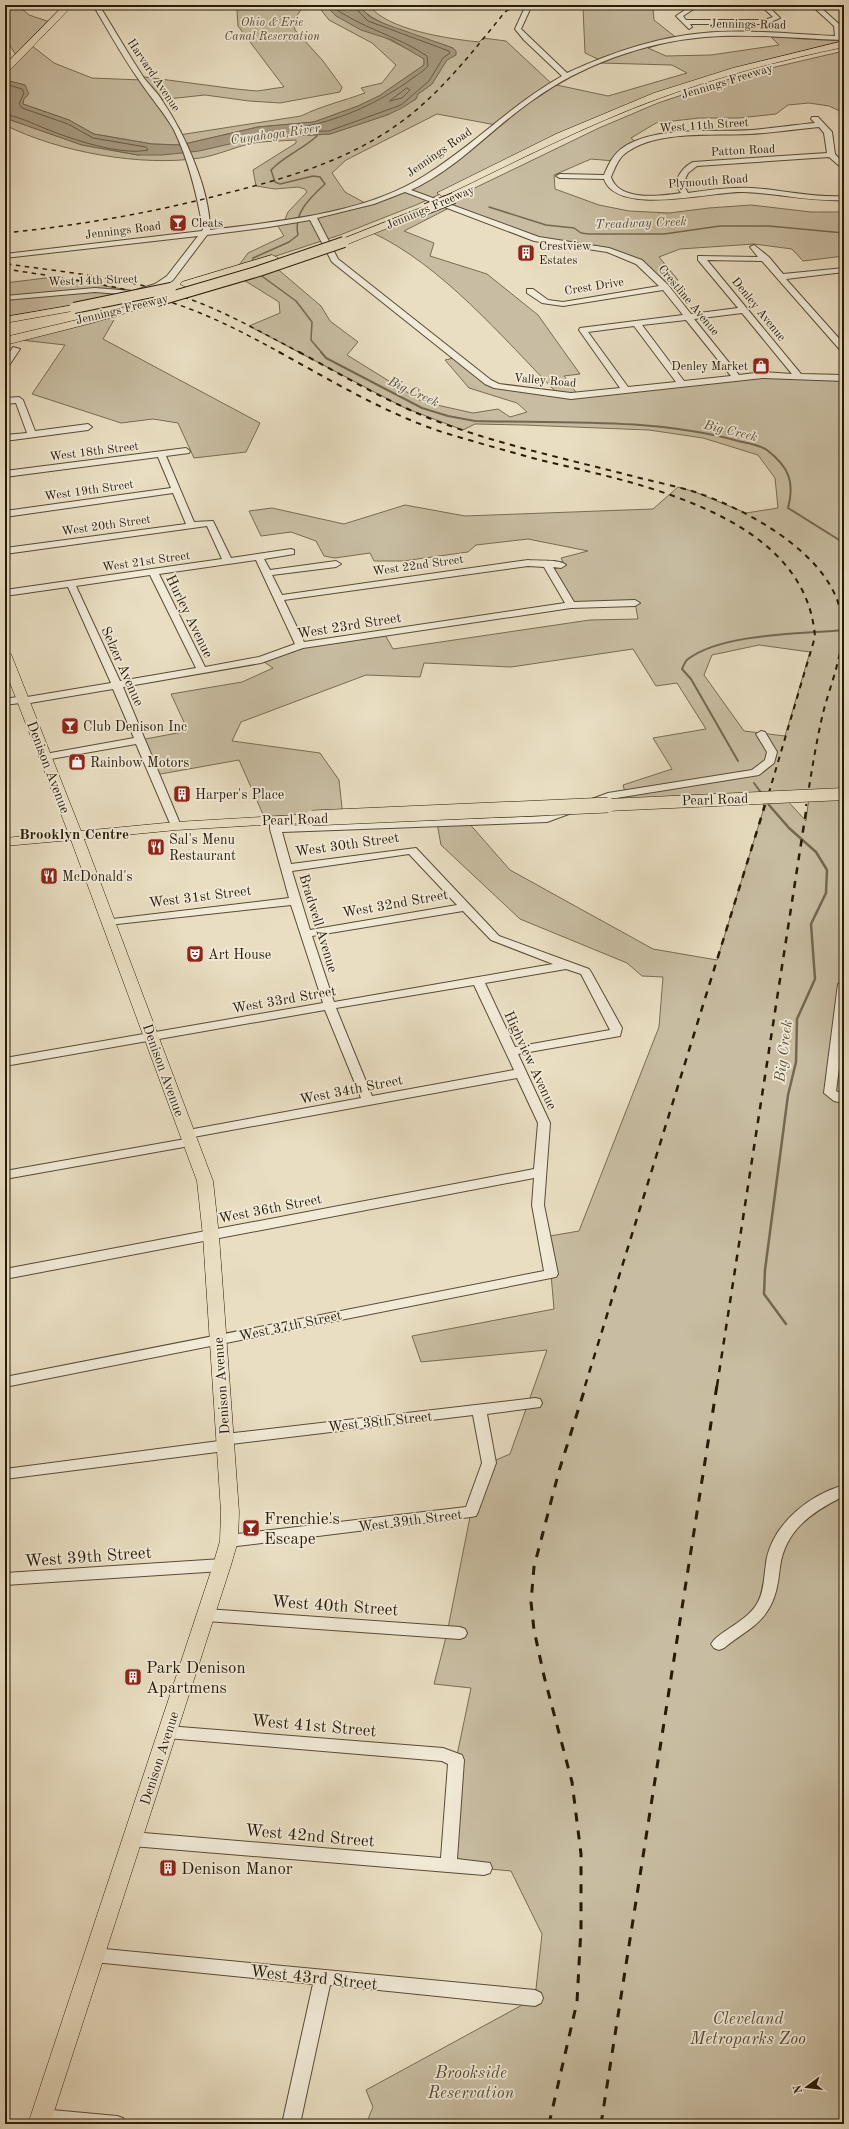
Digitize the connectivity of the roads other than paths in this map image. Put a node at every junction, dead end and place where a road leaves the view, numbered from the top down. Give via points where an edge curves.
1 (69, 5) edge
2 (96, 5) edge
3 (529, 5) edge
4 (697, 5) edge
5 (763, 5) edge
6 (814, 5) edge
7 (686, 22) junction
8 (763, 22) junction
9 (691, 29) dead end
10 (771, 36) junction
11 (780, 37) junction
12 (842, 40) edge
13 (844, 50) edge
14 (5, 70) edge
15 (566, 76) junction
16 (814, 118) dead end
17 (819, 125) junction
18 (831, 155) junction
19 (844, 168) edge
20 (560, 176) dead end
21 (607, 177) junction
22 (405, 190) junction
23 (685, 194) junction
24 (844, 198) edge
25 (309, 218) junction
26 (205, 233) junction
27 (342, 238) junction
28 (754, 247) dead end
29 (5, 256) edge
30 (766, 259) junction
31 (844, 270) edge
32 (782, 277) junction
33 (665, 287) junction
34 (530, 291) dead end
35 (5, 298) edge
36 (743, 310) junction
37 (80, 316) junction
38 (689, 317) junction
39 (5, 320) edge
40 (636, 323) junction
41 (5, 330) edge
42 (5, 337) edge
43 (5, 341) edge
44 (844, 349) edge
45 (5, 351) edge
46 (5, 365) edge
47 (798, 376) junction
48 (737, 378) junction
49 (844, 378) edge
50 (682, 384) junction
51 (626, 390) junction
52 (5, 401) edge
53 (88, 427) dead end
54 (32, 434) junction
55 (5, 438) edge
56 (186, 451) dead end
57 (161, 454) junction
58 (5, 474) edge
59 (176, 490) junction
60 (5, 514) edge
61 (191, 525) junction
62 (5, 551) edge
63 (291, 552) dead end
64 (259, 557) junction
65 (228, 562) junction
66 (336, 564) dead end
67 (546, 564) junction
68 (561, 565) dead end
69 (154, 573) junction
70 (266, 574) junction
71 (71, 584) junction
72 (5, 593) edge
73 (278, 598) junction
74 (635, 603) dead end
75 (571, 605) junction
76 (301, 645) junction
77 (5, 654) edge
78 (202, 671) junction
79 (117, 685) junction
80 (23, 700) junction
81 (5, 702) edge
82 (761, 734) dead end
83 (140, 740) junction
84 (45, 757) junction
85 (844, 794) edge
86 (274, 824) junction
87 (176, 826) junction
88 (76, 836) junction
89 (5, 842) edge
90 (287, 868) junction
91 (295, 900) junction
92 (464, 907) junction
93 (108, 922) junction
94 (306, 934) junction
95 (567, 965) junction
96 (478, 981) junction
97 (844, 984) edge
98 (330, 1007) junction
99 (152, 1037) junction
100 (510, 1052) junction
101 (5, 1062) edge
102 (521, 1073) junction
103 (844, 1099) edge
104 (368, 1101) junction
105 (189, 1138) junction
106 (542, 1172) junction
107 (5, 1175) edge
108 (211, 1236) junction
109 (5, 1274) edge
110 (551, 1274) joint
111 (218, 1340) junction
112 (5, 1382) edge
113 (535, 1403) dead end
114 (479, 1410) junction
115 (225, 1442) junction
116 (5, 1474) edge
117 (844, 1490) edge
118 (229, 1541) junction
119 (222, 1565) junction
120 (5, 1579) edge
121 (206, 1615) junction
122 (460, 1633) dead end
123 (719, 1644) dead end
124 (168, 1732) junction
125 (132, 1839) junction
126 (449, 1865) junction
127 (484, 1868) dead end
128 (94, 1955) junction
129 (323, 1978) junction
130 (535, 1998) dead end
131 (40, 2121) edge
132 (117, 2124) edge
133 (291, 2124) edge

1 - 14 main road
2 - 26 street, Harvard Avenue via 142,80 166,112 180,138 190,159 208,228
3 - 15 street via 518,29
4 - 7 street via 679,16
5 - 8 street via 777,18
6 - 12 street via 837,25
7 - 8 street
7 - 9 street
8 - 10 street
8 - 11 street
10 - 11 street, Jennings Road
10 - 15 street, Jennings Road via 713,35 684,38 613,57
11 - 12 street, Jennings Road
12 - 27 highway, Jennings Freeway via 658,95 582,126
13 - 27 highway, Jennings Freeway, bridge via 745,74 658,103 599,128 426,210
15 - 22 street, Jennings Road via 541,90 427,178
16 - 17 street
17 - 18 street via 828,132
17 - 21 street, West 11th Street via 651,140 628,147 621,152 615,158
18 - 19 street
18 - 23 street, Patton Road via 696,164 684,171 679,184
20 - 21 street
21 - 23 street, Plymouth Road via 612,188 628,194 648,197
22 - 25 street, Jennings Road
22 - 33 street, Crestline Avenue via 537,239 620,254 639,262
23 - 24 street, Plymouth Road via 741,190
25 - 26 street, Jennings Road
25 - 51 street, Valley Road via 335,260 488,382 508,388 571,396
26 - 29 street, Jennings Road
26 - 35 street, West 14th Street via 164,283 133,293 95,290
27 - 37 highway, Jennings Freeway, bridge
27 - 37 highway, Jennings Freeway, bridge via 253,273 157,300
28 - 30 street
30 - 32 street
30 - 36 street, Denley Avenue via 701,258
31 - 32 street
32 - 44 street
33 - 34 street, Crest Drive via 563,304 541,301
33 - 38 street, Crestline Avenue
36 - 38 street
36 - 47 street, Denley Avenue
37 - 39 highway
37 - 41 highway, Jennings Freeway
37 - 42 highway, Jennings Freeway
37 - 43 highway
38 - 40 street
38 - 48 street, Crestline Avenue
40 - 50 street
40 - 51 street via 583,330
45 - 46 street via 16,349
47 - 48 street, Valley Road
47 - 49 street, Valley Road
48 - 50 street, Valley Road
50 - 51 street, Valley Road
52 - 54 street via 19,400
53 - 54 street
54 - 55 street
56 - 57 street, West 18th Street
57 - 58 street, West 18th Street
57 - 59 street
59 - 60 street, West 19th Street
59 - 61 street
61 - 62 street, West 20th Street
61 - 65 street, West 20th Street via 210,523
63 - 64 street, West 21st Street
64 - 65 street, West 21st Street
64 - 70 street
65 - 69 street, West 21st Street
66 - 70 street
67 - 68 street, West 22nd Street
67 - 73 street, West 22nd Street via 528,563
67 - 75 street
69 - 71 street, West 21st Street
69 - 78 street, Hurley Avenue
70 - 73 street
71 - 72 street, West 21st Street
71 - 79 street, Selzer Avenue
73 - 76 street
74 - 75 street, West 23rd Street
75 - 76 street, West 23rd Street
76 - 78 street, West 23rd Street via 261,660
77 - 80 main road, Denison Avenue
78 - 79 street, West 23rd Street
79 - 80 street, West 23rd Street
79 - 83 street, Selzer Avenue
80 - 81 street, West 23rd Street
80 - 84 main road, Denison Avenue
82 - 86 street, Pearl Road via 772,752 770,761 755,773 608,796 547,819
83 - 84 street
83 - 87 street, Selzer Avenue
84 - 88 main road, Denison Avenue
85 - 86 main road, Pearl Road, bridge via 312,818
86 - 87 main road, Pearl Road
86 - 90 street, Bradwell Avenue
87 - 88 main road, Pearl Road
88 - 89 main road, Pearl Road
88 - 93 main road, Denison Avenue
90 - 91 street, Bradwell Avenue
90 - 92 street, West 30th Street via 412,850
91 - 93 street, West 31st Street
91 - 94 street, Bradwell Avenue
92 - 94 street, West 32nd Street
92 - 95 street via 495,938
93 - 99 main road, Denison Avenue
94 - 98 street, Bradwell Avenue
95 - 96 street, West 33rd Street
95 - 100 street via 585,972 616,1028 616,1033
96 - 98 street, West 33rd Street
96 - 100 street, Highview Avenue
97 - 103 street via 830,1093
98 - 99 street, West 33rd Street
98 - 104 street, Bradwell Avenue
99 - 101 street, West 33rd Street
99 - 105 main road, Denison Avenue
100 - 102 street, Highview Avenue
102 - 104 street, West 34th Street
102 - 106 street, Highview Avenue via 544,1123
104 - 105 street, West 34th Street
105 - 107 street, West 34th Street
105 - 108 main road, Denison Avenue via 206,1187
106 - 108 street, West 36th Street
106 - 110 street, Highview Avenue via 538,1205
108 - 109 street, West 36th Street
108 - 111 main road, Denison Avenue
110 - 111 street, West 37th Street
111 - 112 street, West 37th Street
111 - 115 main road, Denison Avenue
113 - 114 street, West 38th Street
114 - 115 street, West 38th Street
114 - 118 street, West 39th Street via 489,1463 471,1512
115 - 116 street, West 38th Street
115 - 118 main road, Denison Avenue via 230,1512
117 - 123 street via 813,1506 795,1519 786,1530 775,1554 764,1604 757,1614
118 - 119 main road, Denison Avenue
119 - 120 street, West 39th Street
119 - 121 main road, Denison Avenue
121 - 122 street, West 40th Street
121 - 124 main road, Denison Avenue
124 - 125 main road, Denison Avenue
124 - 126 street, West 41st Street via 443,1754 456,1760
125 - 126 street, West 42nd Street
125 - 128 main road, Denison Avenue
126 - 127 street, West 42nd Street
128 - 129 street, West 43rd Street
128 - 131 main road, Denison Avenue
129 - 130 street, West 43rd Street
129 - 133 street
131 - 132 street

